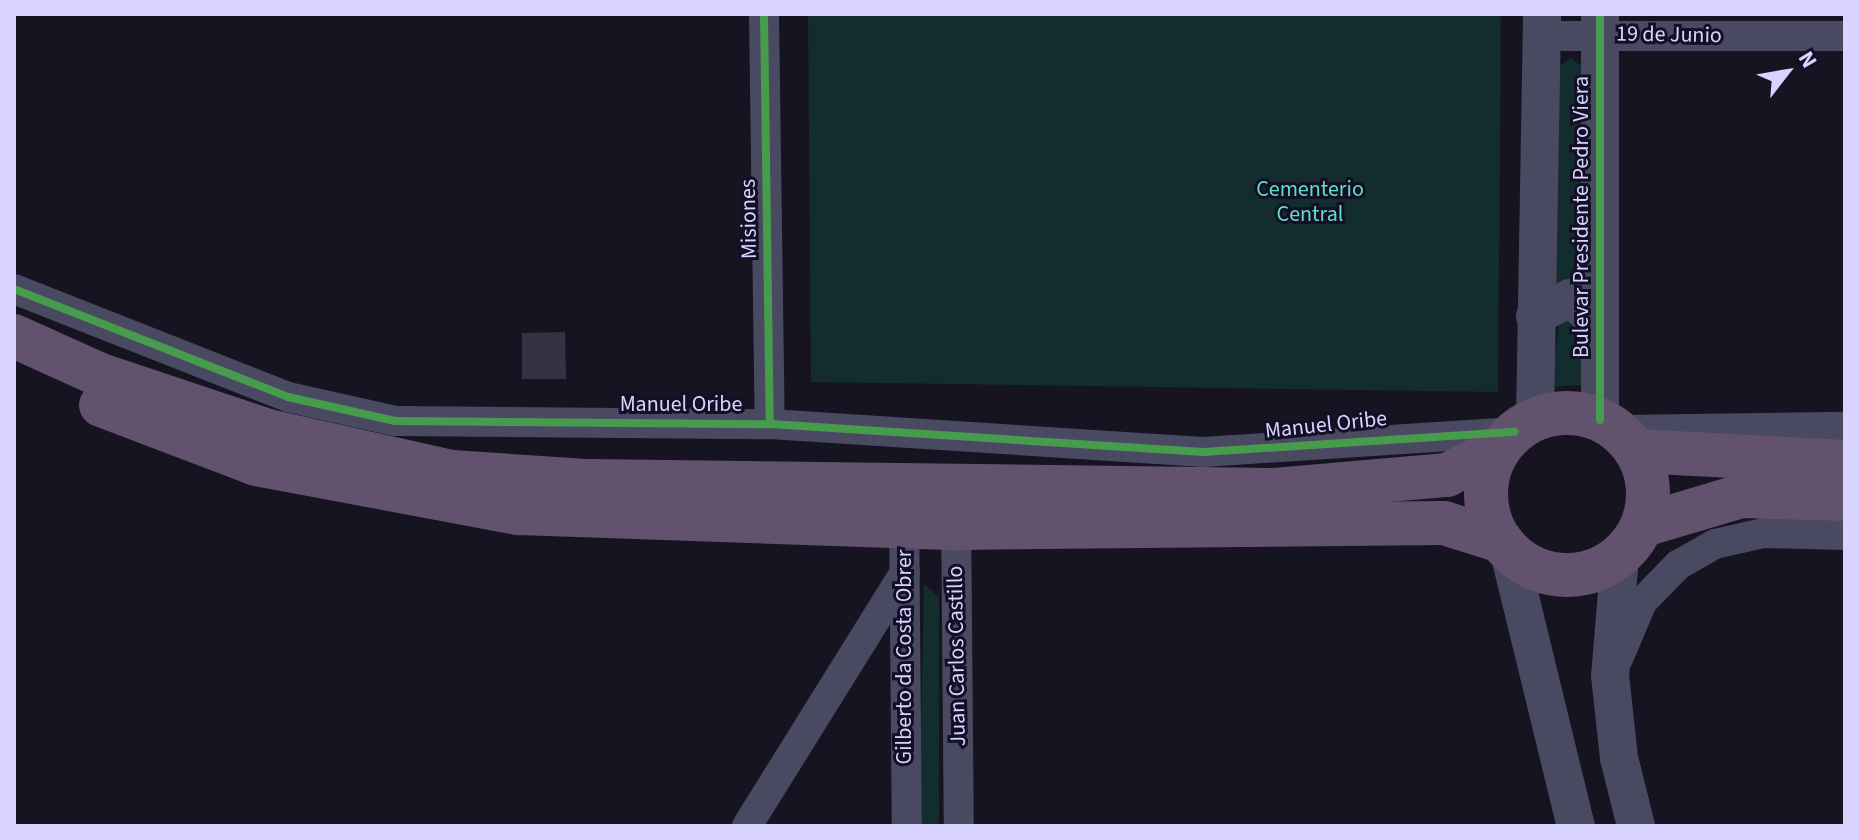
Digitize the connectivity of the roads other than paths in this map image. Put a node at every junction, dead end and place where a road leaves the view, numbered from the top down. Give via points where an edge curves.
1 (764, 14) edge
2 (1600, 24) edge
3 (1541, 25) edge
4 (1845, 36) edge
5 (14, 289) edge
6 (1535, 316) junction
7 (1600, 324) junction
8 (14, 336) edge
9 (14, 369) edge
10 (288, 397) junction
11 (770, 424) junction
12 (1845, 427) edge
13 (1516, 433) junction
14 (1618, 434) junction
15 (353, 452) junction
16 (1845, 462) edge
17 (1845, 499) edge
18 (904, 507) junction
19 (956, 507) junction
20 (1845, 535) edge
21 (1632, 541) junction
22 (1505, 546) junction
23 (905, 572) junction
24 (1610, 675) junction
25 (747, 826) edge
26 (907, 826) edge
27 (959, 826) edge
28 (1576, 826) edge
29 (1636, 826) edge

1 - 11 street, Misiones
2 - 3 street, 19 de Junio
2 - 4 street, 19 de Junio
2 - 7 street, Bulevar Presidente Pedro Viera
3 - 6 street, Bulevar Presidente Pedro Viera
5 - 10 street, Manuel Oribe
6 - 7 street via 1570,298
6 - 13 street, Bulevar Presidente Pedro Viera
7 - 14 street, Bulevar Presidente Pedro Viera
8 - 15 highway, Manuel Oribe via 98,374
9 - 18 highway, Manuel Oribe via 256,464 372,490 519,513
10 - 11 street, Manuel Oribe via 395,421
10 - 15 street
11 - 13 street, Manuel Oribe via 1203,452
12 - 14 street, Manuel Oribe
13 - 14 highway, Manuel Oribe via 1568,412
13 - 19 highway, Manuel Oribe via 1447,475
13 - 22 highway via 1485,489
14 - 16 highway, Manuel Oribe
14 - 21 highway via 1648,490
15 - 18 highway, Manuel Oribe via 452,472
17 - 21 highway, Manuel Oribe via 1741,496
18 - 19 highway, Manuel Oribe
18 - 23 street, Gilberto da Costa Obrer
19 - 22 highway, Manuel Oribe via 1444,523
19 - 27 street, Juan Carlos Castillo
20 - 24 street via 1763,533 1715,544 1678,565 1642,602
21 - 22 highway, Manuel Oribe via 1567,576 1525,566
21 - 24 street
22 - 28 street
23 - 25 street
23 - 26 street, Gilberto da Costa Obrer
24 - 29 street via 1619,758

